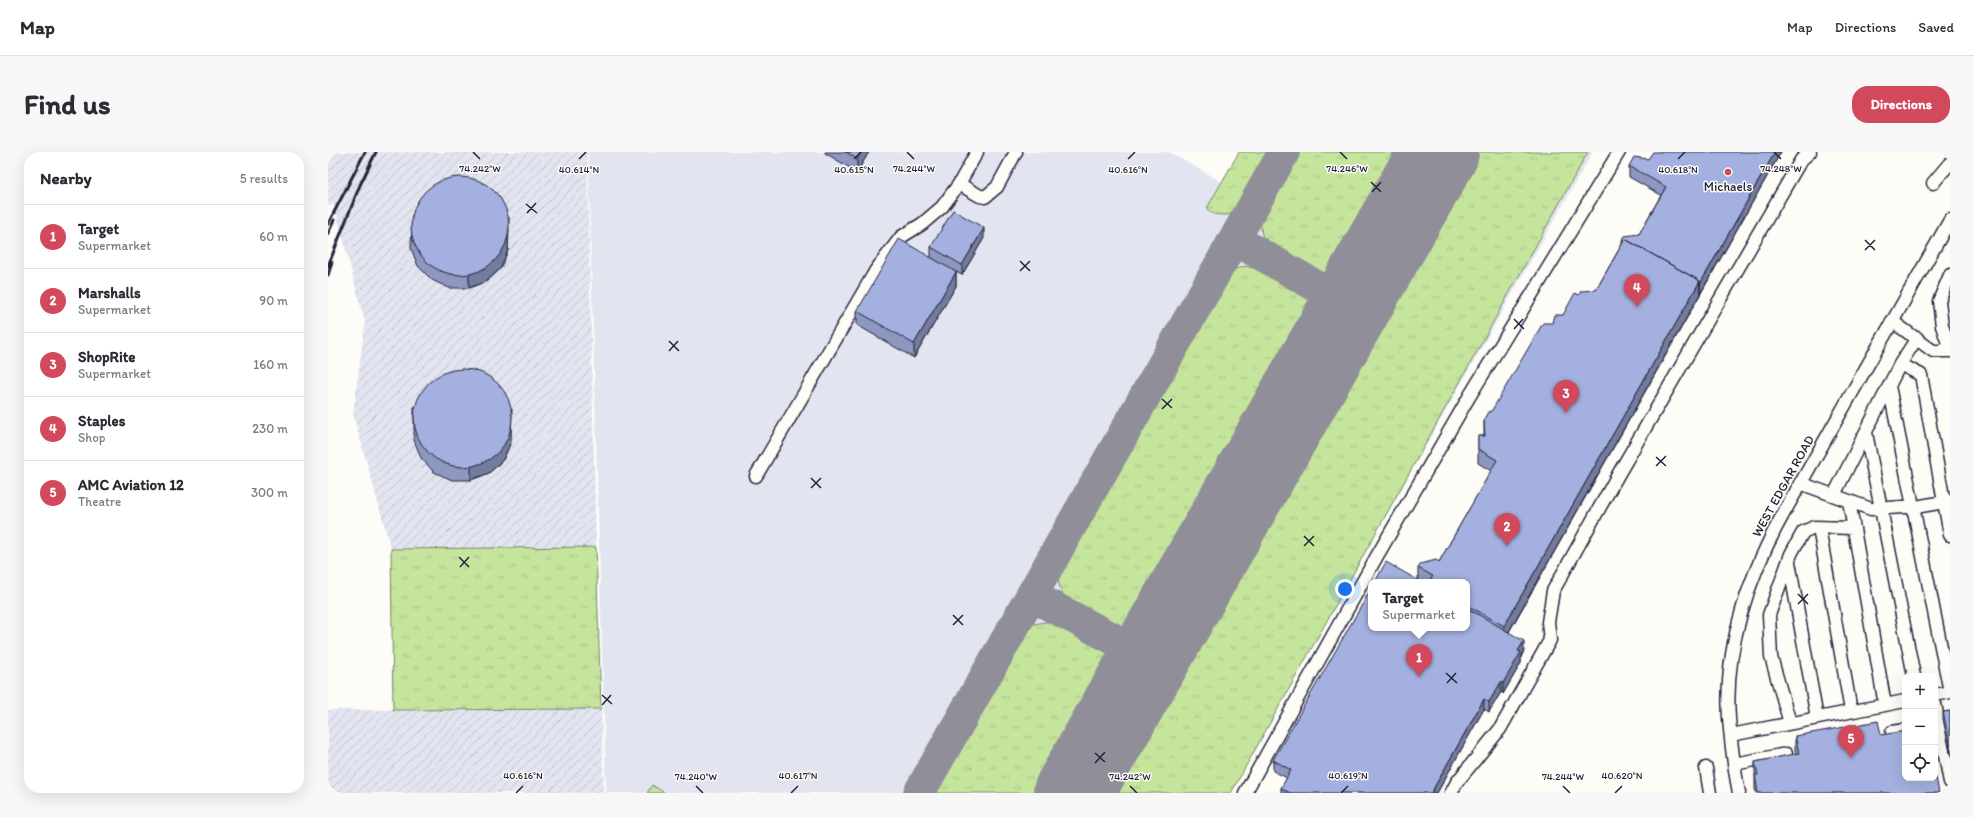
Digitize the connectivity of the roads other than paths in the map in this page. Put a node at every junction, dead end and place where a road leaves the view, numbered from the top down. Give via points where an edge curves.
1 (977, 152) edge
2 (1016, 152) edge
3 (1619, 152) edge
4 (1810, 152) edge
5 (1950, 163) edge
6 (1933, 183) dead end
7 (959, 184) junction
8 (1950, 220) edge
9 (1950, 275) edge
10 (1892, 321) junction
11 (1917, 338) junction
12 (1950, 350) edge
13 (1900, 364) junction
14 (1889, 386) junction
15 (1866, 433) junction
16 (756, 476) dead end
17 (1800, 483) junction
18 (1834, 496) junction
19 (1849, 501) junction
20 (1946, 501) edge
21 (1912, 506) junction
22 (1882, 508) junction
23 (1819, 528) junction
24 (1854, 528) junction
25 (1950, 535) edge
26 (1788, 561) junction
27 (1913, 673) edge
28 (1950, 692) edge
29 (1938, 694) edge
30 (1902, 701) edge
31 (1885, 704) junction
32 (1851, 711) junction
33 (1817, 718) junction
34 (1790, 724) junction
35 (1938, 728) edge
36 (1902, 730) edge
37 (1892, 732) edge
38 (1731, 735) junction
39 (1786, 754) edge
40 (1734, 764) junction
41 (1706, 768) dead end
42 (1950, 782) edge
43 (1245, 793) edge
44 (1451, 793) edge
45 (1710, 793) edge
46 (1739, 793) edge

1 - 7 lane
2 - 7 lane via 992,194 980,196
3 - 43 lane via 1469,397
4 - 44 lane via 1801,160 1713,309 1553,591 1548,622 1550,640 1534,669 1500,729
5 - 6 lane
7 - 16 lane via 942,207 922,224 901,236 876,270
8 - 10 lane, WEST EDGAR ROAD
9 - 12 lane via 1939,301 1942,326
10 - 11 lane
10 - 17 lane, WEST EDGAR ROAD
11 - 12 lane via 1934,351
11 - 13 lane
13 - 14 lane
13 - 20 lane via 1921,376
14 - 15 lane
14 - 21 lane
15 - 18 lane
15 - 22 lane
17 - 18 lane
17 - 38 lane, WEST EDGAR ROAD via 1768,540 1742,611 1731,667
18 - 19 lane
19 - 22 lane via 1871,509
19 - 24 lane
20 - 21 lane
20 - 25 lane
21 - 22 lane
21 - 28 lane
22 - 27 lane
23 - 24 lane
23 - 26 lane via 1803,532
23 - 32 lane
24 - 31 lane
26 - 33 lane
26 - 34 lane via 1769,615 1771,657
28 - 29 lane
30 - 31 lane
31 - 32 lane
32 - 33 lane
33 - 34 lane
34 - 38 lane
35 - 42 lane
36 - 37 lane
38 - 40 lane, WEST EDGAR ROAD
39 - 40 lane
40 - 46 lane, WEST EDGAR ROAD
41 - 45 lane

